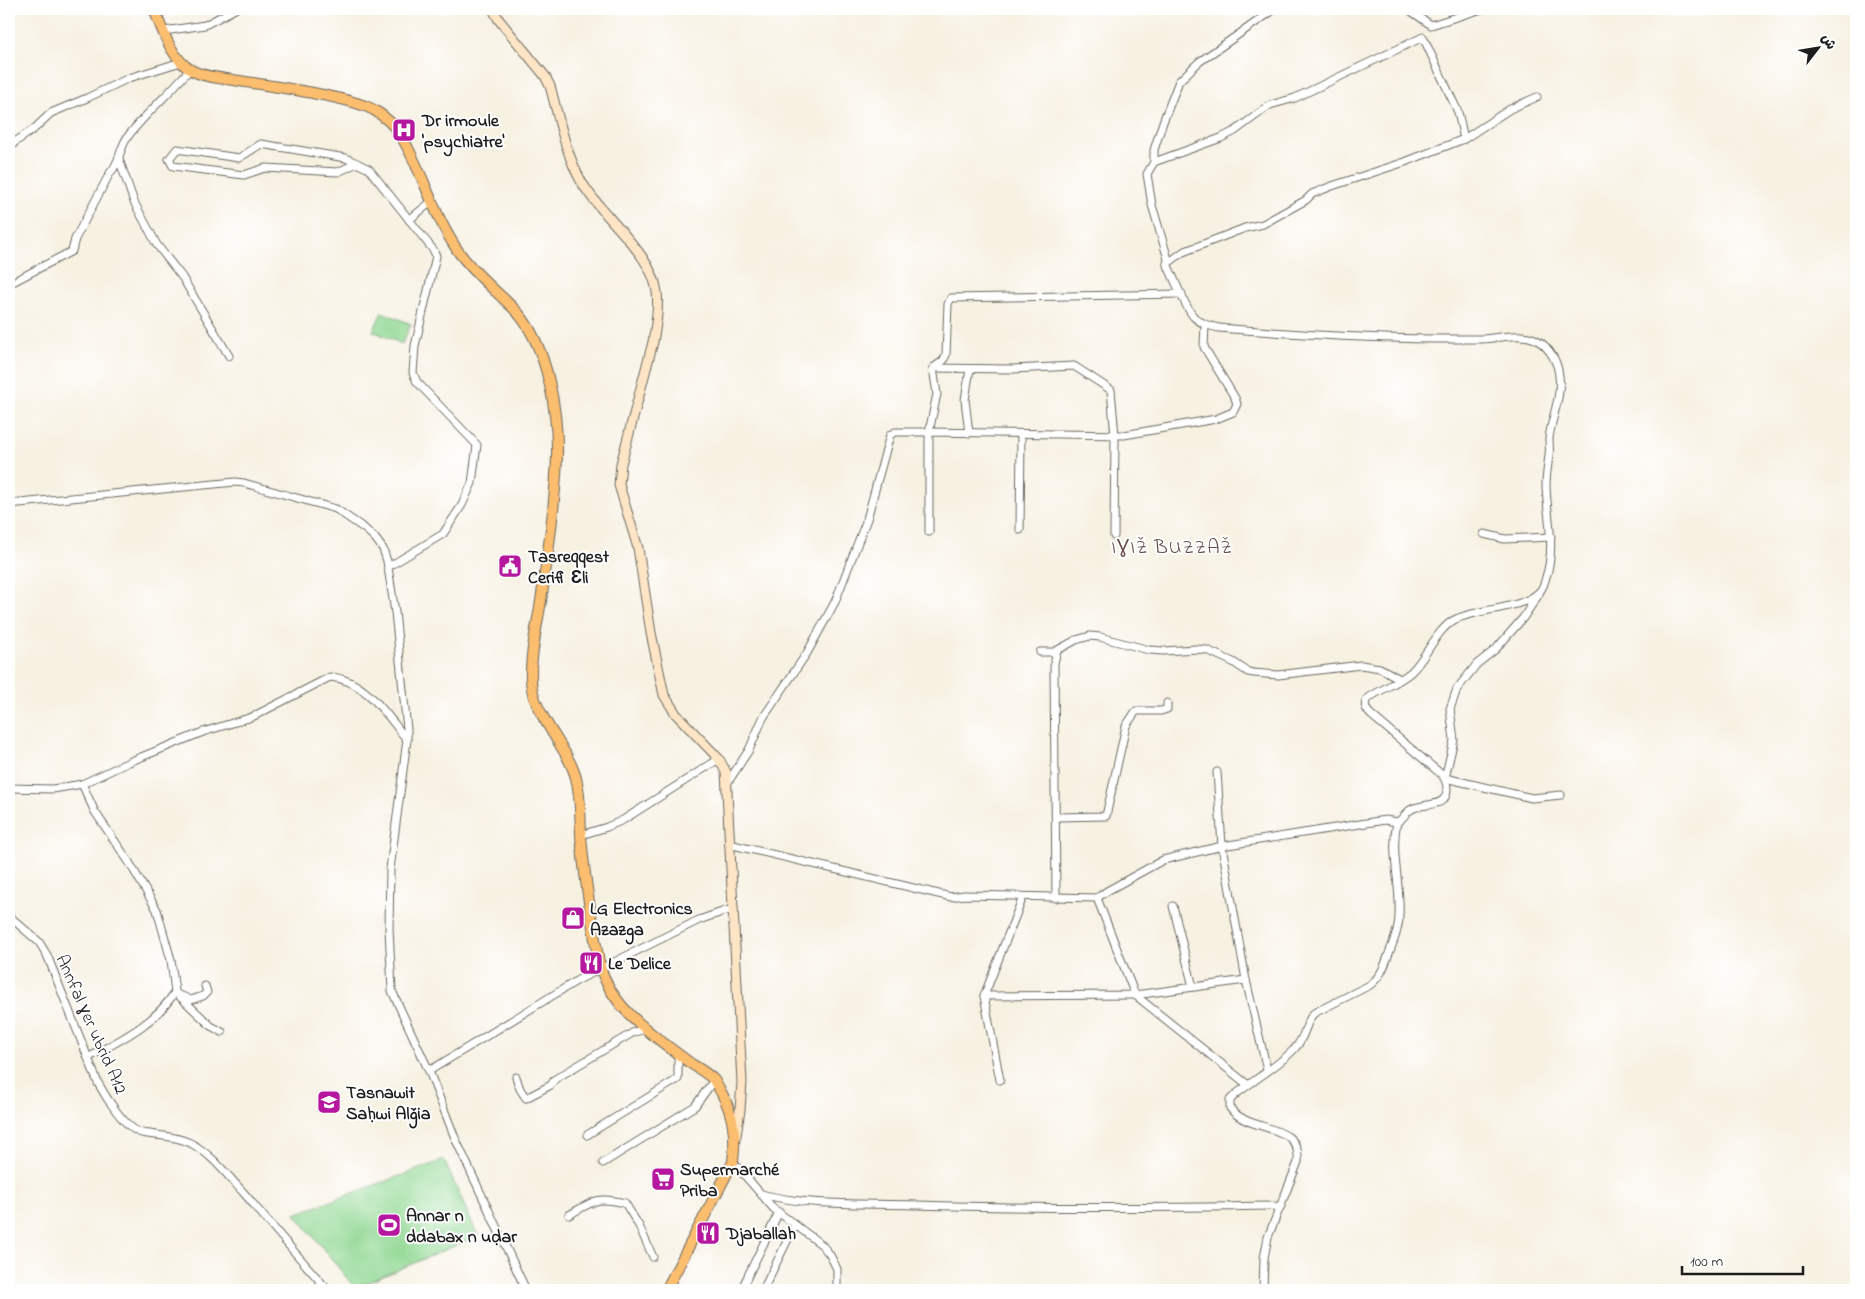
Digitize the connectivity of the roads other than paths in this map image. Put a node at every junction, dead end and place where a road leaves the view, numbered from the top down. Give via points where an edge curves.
1 (154, 9) edge
2 (235, 9) edge
3 (493, 9) edge
4 (1275, 9) edge
5 (1408, 9) edge
6 (1482, 9) edge
7 (1431, 25) junction
8 (164, 31) junction
9 (1423, 37) junction
10 (181, 62) junction
11 (190, 69) junction
12 (1537, 97) dead end
13 (1464, 139) junction
14 (9, 149) edge
15 (119, 159) junction
16 (1154, 162) junction
17 (357, 163) junction
18 (431, 202) junction
19 (409, 220) junction
20 (1167, 264) junction
21 (9, 284) edge
22 (1182, 294) junction
23 (1205, 324) junction
24 (229, 356) dead end
25 (933, 368) junction
26 (970, 369) junction
27 (929, 432) junction
28 (969, 433) junction
29 (1022, 435) junction
30 (1116, 436) junction
31 (9, 504) edge
32 (1020, 530) dead end
33 (929, 532) dead end
34 (1484, 534) dead end
35 (1114, 536) dead end
36 (1551, 537) junction
37 (388, 567) junction
38 (1540, 591) junction
39 (1057, 651) junction
40 (1040, 652) dead end
41 (1400, 679) junction
42 (1167, 703) dead end
43 (407, 740) junction
44 (719, 759) junction
45 (1217, 772) dead end
46 (1445, 778) junction
47 (728, 782) junction
48 (82, 784) junction
49 (9, 788) edge
50 (1561, 795) dead end
51 (1057, 817) junction
52 (1397, 822) junction
53 (581, 835) junction
54 (729, 844) junction
55 (1222, 846) junction
56 (1023, 897) junction
57 (1056, 898) junction
58 (1097, 898) junction
59 (1173, 906) dead end
60 (734, 909) junction
61 (9, 916) edge
62 (600, 970) junction
63 (1246, 980) junction
64 (205, 986) dead end
65 (1193, 987) junction
66 (175, 992) junction
67 (984, 996) junction
68 (1135, 996) junction
69 (190, 1003) junction
70 (646, 1029) junction
71 (222, 1032) dead end
72 (678, 1053) junction
73 (88, 1058) junction
74 (1268, 1070) junction
75 (429, 1071) junction
76 (516, 1077) dead end
77 (714, 1080) junction
78 (1000, 1080) dead end
79 (1248, 1084) junction
80 (586, 1135) dead end
81 (736, 1138) junction
82 (733, 1162) junction
83 (602, 1163) dead end
84 (761, 1194) junction
85 (1281, 1206) junction
86 (779, 1212) junction
87 (569, 1215) dead end
88 (795, 1225) junction
89 (653, 1257) dead end
90 (328, 1290) edge
91 (526, 1290) edge
92 (666, 1290) edge
93 (741, 1290) edge
94 (764, 1290) edge
95 (837, 1290) edge
96 (1263, 1290) edge

1 - 8 main road
2 - 8 street via 205,25
3 - 44 street via 545,76 572,161 588,193 641,256 654,280 657,294 653,342 621,464 619,485 638,548 664,695 676,714
4 - 16 street via 1199,62 1179,81 1154,150
5 - 7 street
6 - 7 street
7 - 9 street
8 - 10 main road
9 - 13 street via 1458,112
9 - 16 street via 1295,98 1270,105 1221,138
10 - 11 main road
10 - 14 street via 129,78 51,112
11 - 15 street via 129,135
11 - 18 main road via 206,76 313,93 373,109 388,120 400,136
12 - 13 street via 1510,109
13 - 20 street via 1312,194 1263,224 1183,252
15 - 21 street via 75,239 72,251
15 - 24 street via 134,202 157,245 182,277
16 - 20 street via 1147,174
17 - 17 street via 346,158 261,144 239,158 177,149 169,159 173,166 244,175 265,168 338,172
17 - 19 street via 369,169
18 - 19 street
18 - 53 main road via 457,250 518,314 531,333 552,394 557,453 553,524 531,682 536,702 574,772 579,794
19 - 37 street via 436,256 415,346 413,373 417,382 477,445 472,483 462,506 443,534
20 - 22 street
22 - 23 street via 1195,318
22 - 25 street via 951,298 946,355
23 - 30 street via 1204,347 1235,398 1236,409 1216,419
23 - 36 street via 1219,328 1386,339 1535,339 1555,360 1560,381 1549,439 1547,471
25 - 26 street
25 - 27 street via 937,394
26 - 28 street via 965,400
26 - 30 street via 1074,366 1111,390
27 - 28 street
27 - 33 street
27 - 47 street via 894,432 890,435 867,519 835,602 807,653 763,718 749,750
28 - 29 street
29 - 30 street
29 - 32 street
30 - 35 street
31 - 37 street via 235,482 253,484 294,499 336,509 375,538 383,549
34 - 36 street via 1505,538
36 - 38 street via 1551,565
37 - 43 street
38 - 41 street via 1519,603 1453,620 1412,671
38 - 46 street via 1523,618 1496,650 1477,664 1456,690 1450,709 1454,740
39 - 40 street
39 - 41 street via 1090,636 1149,650 1207,650 1254,674 1278,675 1361,665 1380,668
39 - 51 street via 1054,663
41 - 46 street via 1367,699 1366,710
42 - 51 street via 1167,709 1161,711 1136,711 1126,726 1106,816
43 - 48 street via 376,700 341,678 330,677 252,717 203,732
43 - 75 street via 390,869 392,991
44 - 47 street
44 - 53 street via 623,820
45 - 55 street
46 - 50 street via 1532,798
46 - 52 street via 1446,793 1442,801 1412,809
47 - 54 street
48 - 49 street
48 - 66 street via 95,812 157,910 171,960
51 - 57 street
52 - 55 street via 1385,820
52 - 74 street via 1394,846 1399,920 1383,971 1370,985 1310,1016 1299,1044
53 - 62 main road
54 - 56 street via 951,897
54 - 60 street
55 - 58 street via 1163,860
55 - 63 street
56 - 57 street
56 - 67 street
57 - 58 street
58 - 68 street
59 - 65 street
60 - 62 street via 699,920
60 - 81 street via 742,1082
61 - 73 street, Annfal ɣer ubrid A12 via 39,942 47,955
62 - 70 main road via 622,1009
62 - 75 street via 578,980
63 - 65 street
63 - 74 street
64 - 69 street via 208,992
65 - 68 street
66 - 69 street
66 - 73 street via 166,1007 134,1032
67 - 68 street
67 - 78 street
68 - 79 street
69 - 71 street via 211,1026
70 - 72 main road
70 - 76 street via 634,1032 526,1098
72 - 77 main road
72 - 80 street via 678,1079
73 - 90 street, Annfal ɣer ubrid A12 via 108,1102 124,1120 140,1133 183,1141 204,1152
74 - 79 street
75 - 91 street via 455,1138
77 - 81 main road via 726,1101
77 - 83 street via 695,1106
79 - 85 street via 1231,1098 1229,1104 1234,1113 1244,1121 1268,1127 1290,1138 1299,1154
81 - 82 main road
82 - 84 street
82 - 92 main road
84 - 85 street via 794,1201 983,1208
84 - 86 street
85 - 96 street via 1265,1251
86 - 88 street
86 - 93 street
87 - 89 street via 595,1199 625,1203
88 - 94 street
88 - 95 street via 830,1255 837,1270

